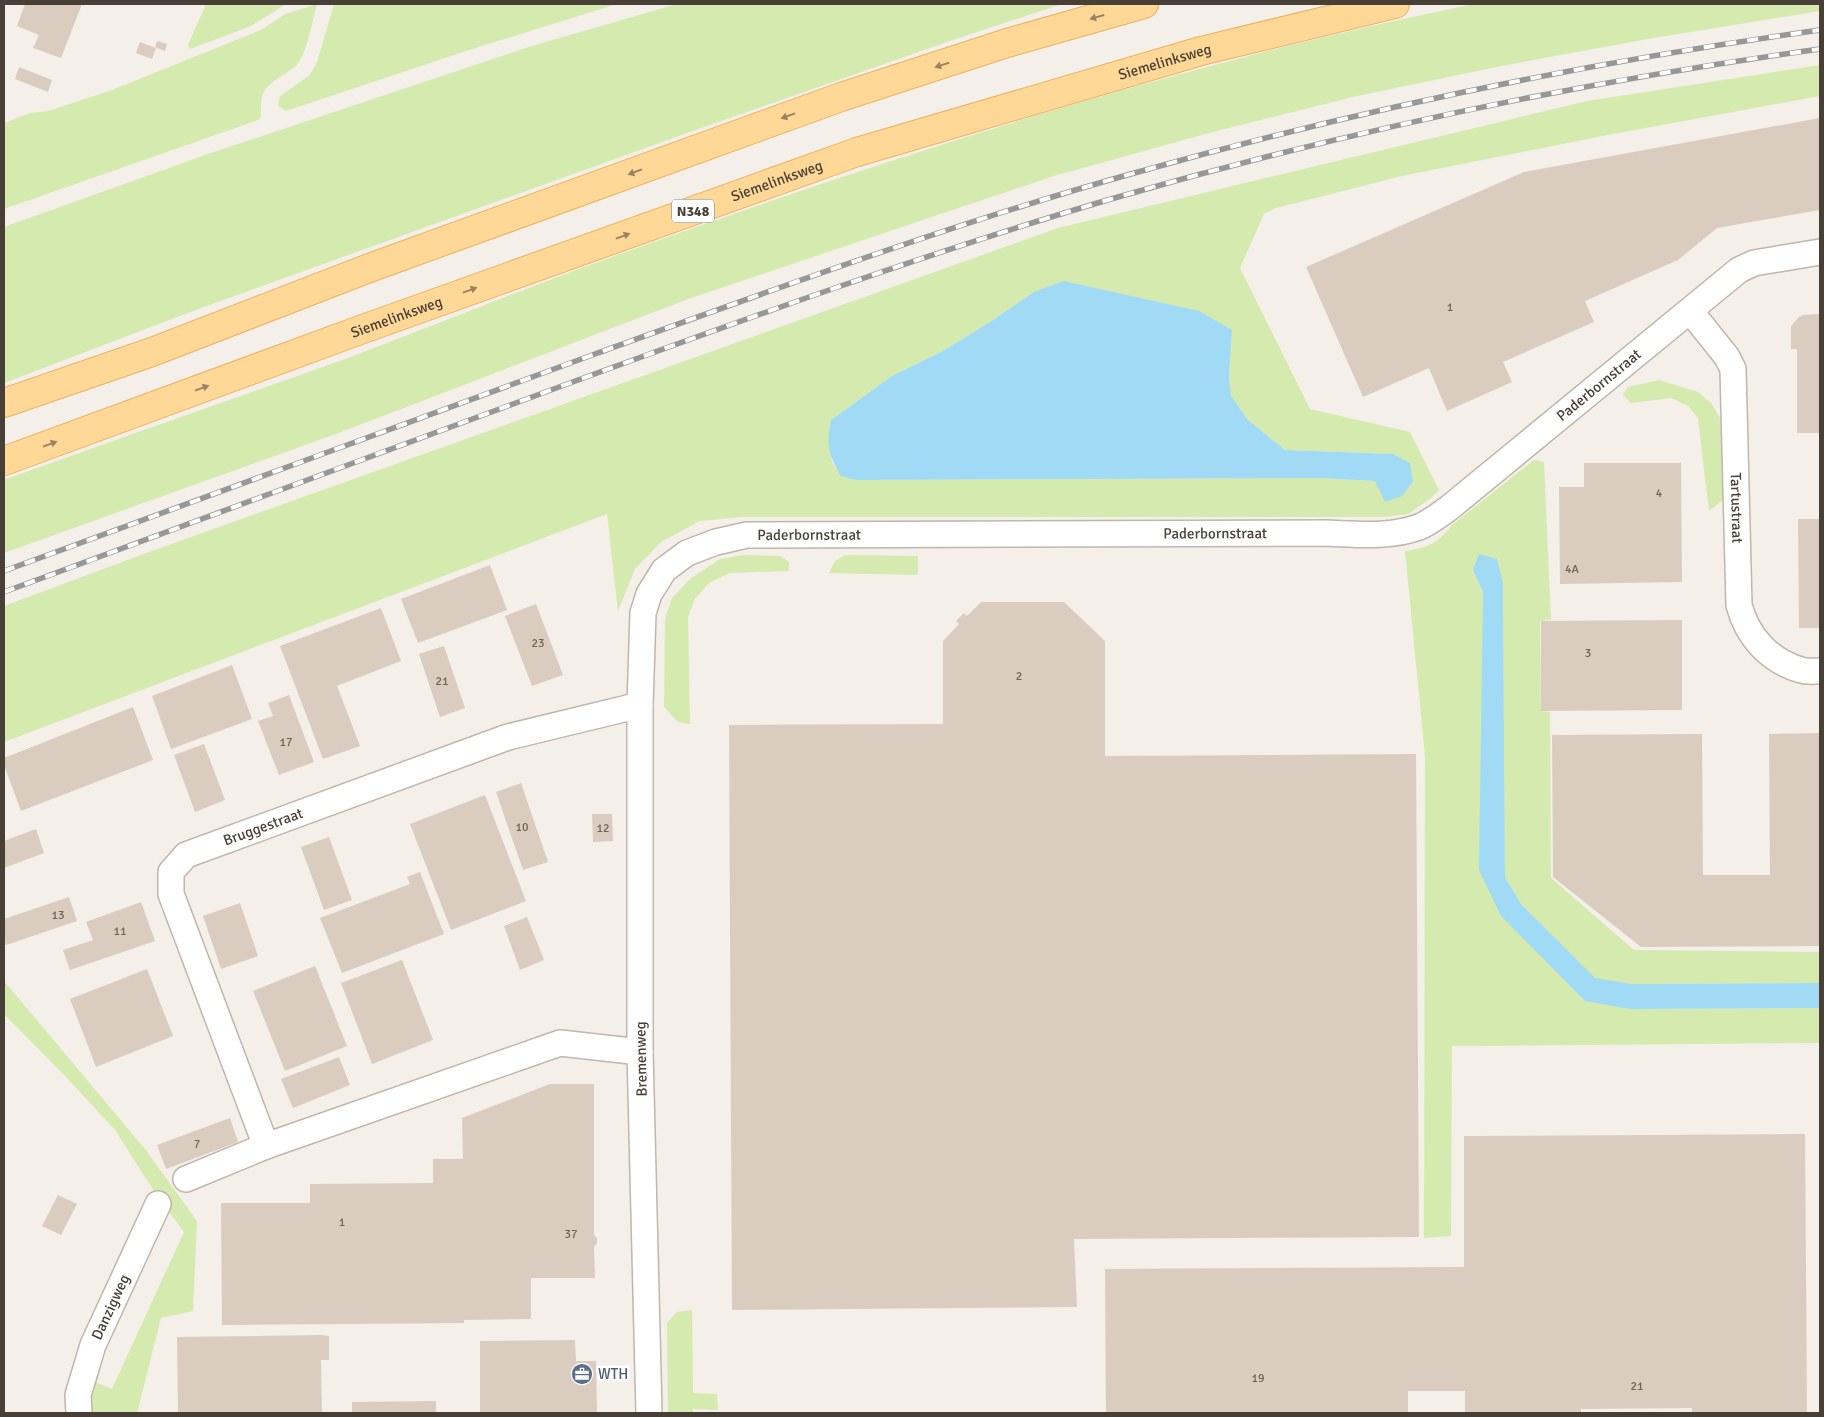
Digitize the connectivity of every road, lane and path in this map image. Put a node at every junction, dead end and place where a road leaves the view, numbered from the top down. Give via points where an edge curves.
1 (1144, 4) edge
2 (1396, 4) edge
3 (1820, 252) edge
4 (1691, 312) junction
5 (4, 403) edge
6 (4, 461) edge
7 (1820, 671) edge
8 (640, 705) junction
9 (640, 1052) junction
10 (266, 1146) junction
11 (186, 1180) dead end
12 (158, 1204) dead end
13 (78, 1413) edge
14 (649, 1413) edge

1 -> 5 main road via 1008,43 841,97 372,267 152,352
6 -> 2 main road, Siemelinksweg / N348 via 372,325 857,152 1201,51
3 - 4 street, Paderbornstraat via 1754,263 1739,270
4 - 7 street, Tartustraat via 1733,369 1739,605 1743,620 1758,644 1772,656 1802,671
4 - 8 street, Paderbornstraat via 1449,508 1421,526 1400,533 747,535 694,550 664,570 649,594 643,614
8 - 9 street, Bremenweg
8 - 10 street, Bruggestraat via 508,737 186,854 171,872 171,894
9 - 10 street via 560,1043
9 - 14 street, Bremenweg
10 - 11 street
12 - 13 street, Danzigweg via 93,1345 78,1395

